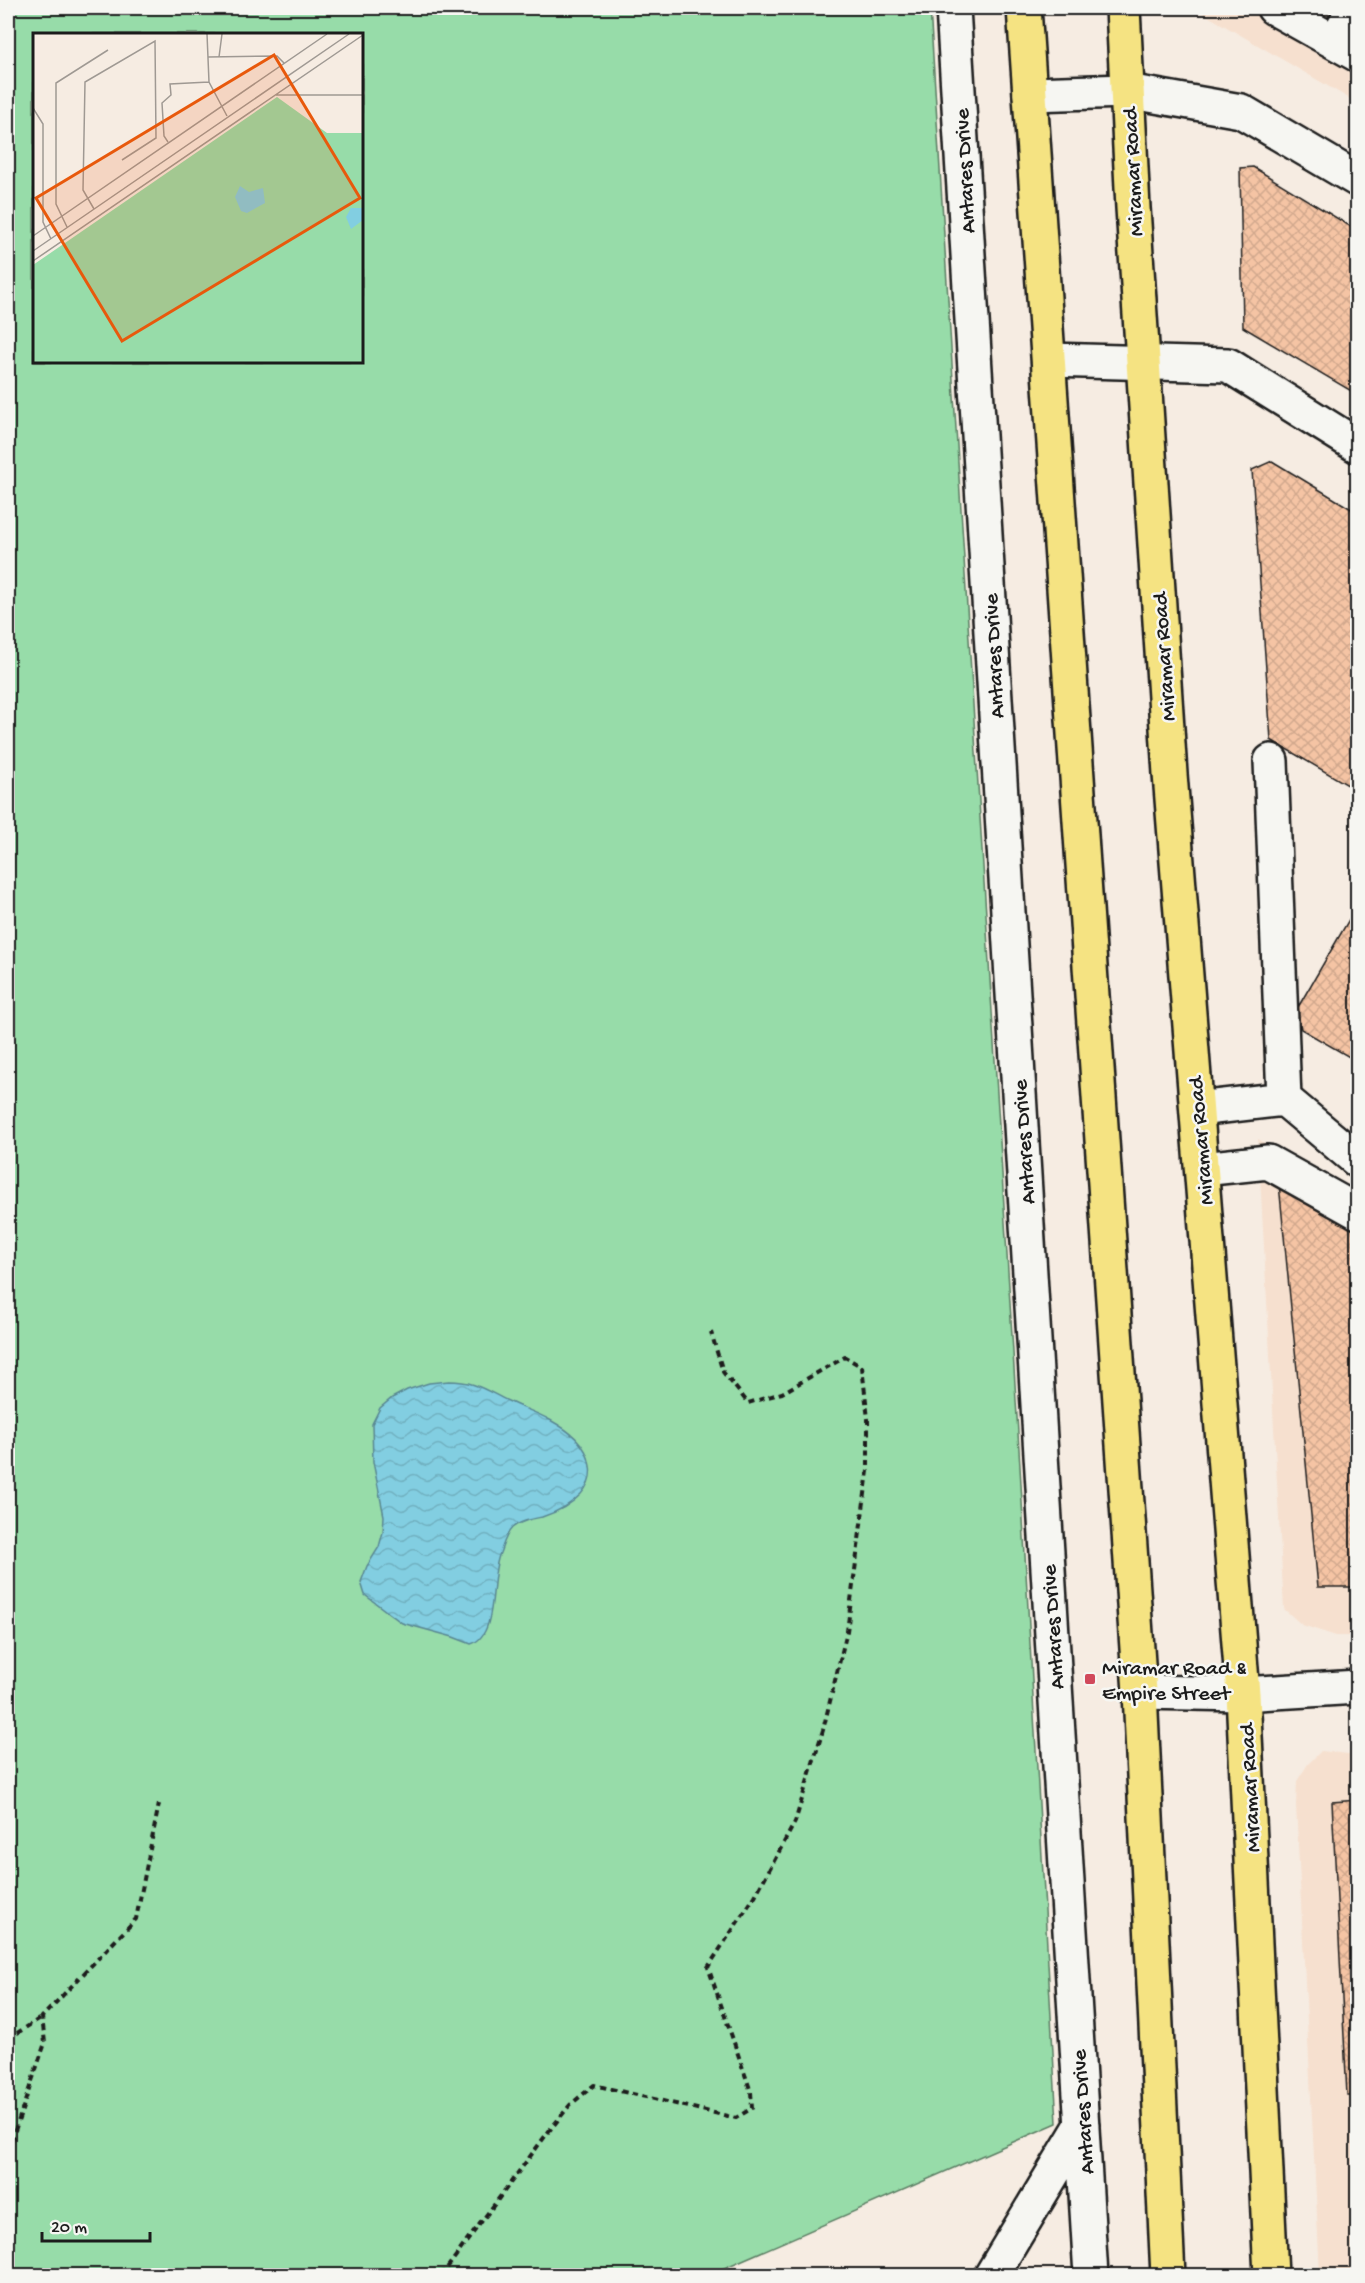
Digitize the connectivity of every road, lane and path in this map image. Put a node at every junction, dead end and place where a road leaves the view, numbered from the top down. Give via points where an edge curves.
1 (953, 8) edge
2 (1024, 8) edge
3 (1123, 8) edge
4 (1274, 8) edge
5 (1354, 8) edge
6 (1346, 48) edge
7 (1126, 91) junction
8 (1030, 94) junction
9 (1358, 180) edge
10 (1049, 360) junction
11 (1143, 361) junction
12 (1358, 446) edge
13 (1271, 761) dead end
14 (1284, 1099) junction
15 (1197, 1109) junction
16 (1358, 1161) edge
17 (1202, 1169) junction
18 (1358, 1212) edge
19 (711, 1332) dead end
20 (1358, 1687) edge
21 (1140, 1692) junction
22 (1243, 1695) junction
23 (159, 1804) dead end
24 (42, 2018) junction
25 (8, 2039) edge
26 (1082, 2125) junction
27 (8, 2151) edge
28 (441, 2276) edge
29 (991, 2276) edge
30 (1091, 2276) edge
31 (1168, 2276) edge
32 (1270, 2276) edge

1 - 26 street, Antares Drive
2 - 8 main road
3 - 7 main road, Miramar Road
4 - 6 street
5 - 6 street
7 - 8 street
7 - 9 street via 1241,111
7 - 11 main road, Miramar Road
8 - 10 main road
10 - 11 street
10 - 21 main road
11 - 12 street via 1228,365
11 - 15 main road, Miramar Road
13 - 14 street
14 - 15 street
14 - 16 street
15 - 17 main road, Miramar Road
17 - 18 street via 1268,1162
17 - 22 main road, Miramar Road
19 - 28 path via 723,1372 748,1403 782,1393 845,1357 862,1367 868,1419 868,1471 848,1620 823,1730 795,1822 755,1896 708,1967 751,2092 752,2108 736,2118 594,2085 570,2105 549,2131
20 - 22 street
21 - 22 street
21 - 31 main road
22 - 32 main road, Miramar Road
23 - 24 path via 136,1919
24 - 25 path
24 - 27 path via 45,2043
26 - 29 street
26 - 30 street, Antares Drive

